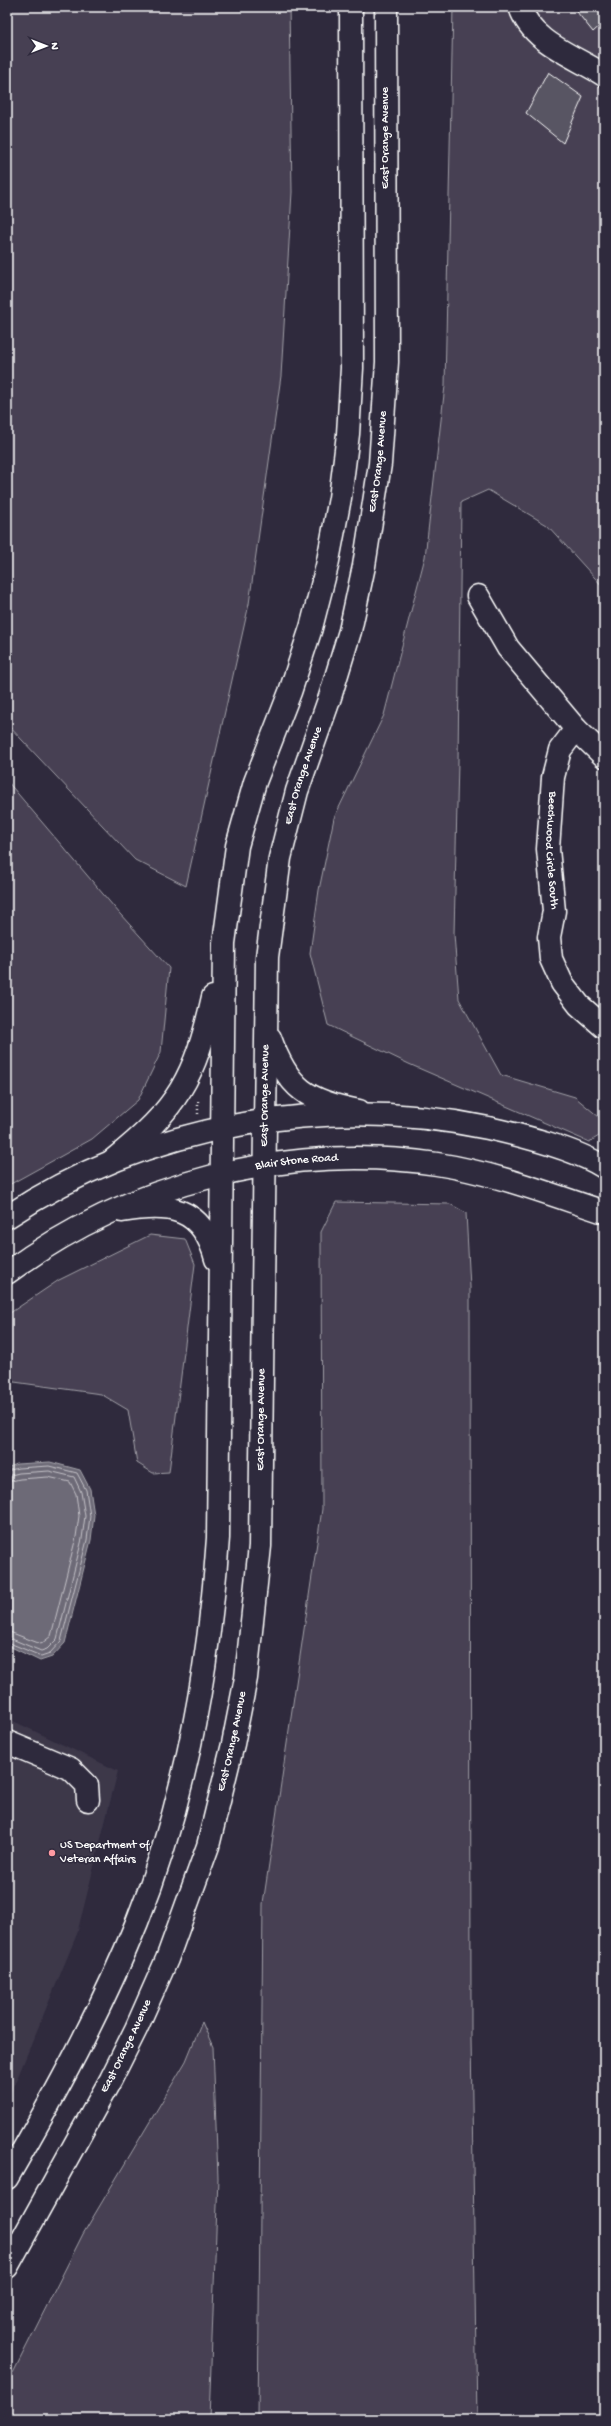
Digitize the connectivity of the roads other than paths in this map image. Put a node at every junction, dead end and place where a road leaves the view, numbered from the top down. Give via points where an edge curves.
1 (351, 7) edge
2 (386, 7) edge
3 (520, 7) edge
4 (604, 75) edge
5 (478, 596) dead end
6 (576, 729) junction
7 (604, 756) edge
8 (224, 943) junction
9 (266, 1026) junction
10 (604, 1028) edge
11 (380, 1114) junction
12 (266, 1121) junction
13 (221, 1128) junction
14 (109, 1163) junction
15 (266, 1165) junction
16 (604, 1168) edge
17 (221, 1174) junction
18 (604, 1212) edge
19 (107, 1214) junction
20 (7, 1217) edge
21 (7, 1273) edge
22 (220, 1273) junction
23 (7, 1742) edge
24 (88, 1800) dead end
25 (7, 2178) edge
26 (7, 2267) edge

1 - 8 street via 352,368 348,434 340,498 327,566 311,628 290,692 255,782 238,840
2 - 9 street, East Orange Avenue via 387,362 380,464 366,559 350,631 297,791 280,858 267,957
3 - 4 street via 527,24 538,34 565,54
5 - 6 street via 508,648
6 - 7 street
6 - 10 street, Beechwood Circle South via 560,750 553,777 548,849 554,911 549,938 551,959 562,983 579,1006
8 - 13 street
8 - 14 street via 200,1049 184,1085 152,1127
9 - 11 street via 290,1078 309,1097 338,1107
9 - 12 street, East Orange Avenue
11 - 12 street via 325,1115
11 - 16 street via 435,1119 504,1131 568,1152
12 - 13 street
12 - 15 street, East Orange Avenue
13 - 14 street via 172,1140
13 - 17 street
14 - 20 street
15 - 17 street, Blair Stone Road
15 - 18 street, Blair Stone Road via 361,1158 438,1164 536,1188
15 - 26 street, East Orange Avenue via 260,1546 246,1678 220,1802 189,1903 136,2029 111,2080
17 - 19 street, Blair Stone Road via 164,1191
17 - 22 street
19 - 21 street, Blair Stone Road via 50,1244
19 - 22 street via 141,1208 161,1207 180,1210 194,1218 204,1230 213,1246
22 - 25 street via 219,1516 214,1606 206,1663 178,1794 138,1921 111,1982 57,2090
23 - 24 street via 71,1770 87,1785

